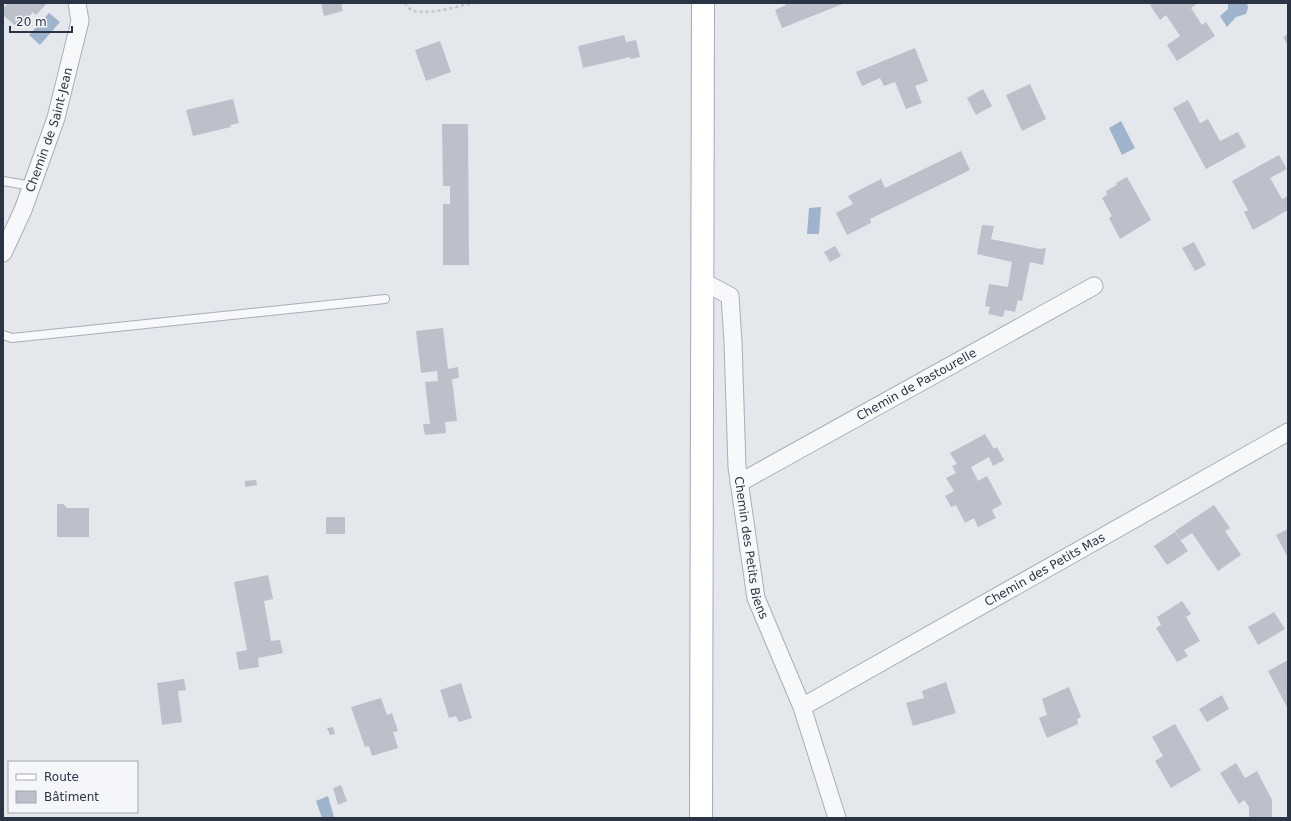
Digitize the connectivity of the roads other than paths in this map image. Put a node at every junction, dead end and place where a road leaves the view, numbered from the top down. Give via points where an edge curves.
1 (77, 3) edge
2 (703, 3) edge
3 (3, 181) edge
4 (32, 186) junction
5 (3, 253) edge
6 (702, 281) junction
7 (1094, 286) dead end
8 (385, 299) dead end
9 (3, 335) edge
10 (1288, 432) edge
11 (740, 483) junction
12 (802, 707) junction
13 (701, 818) edge
14 (837, 818) edge

1 - 4 street, Chemin de Saint-Jean via 80,20 58,111
2 - 6 main road
3 - 4 lane
4 - 5 street, Chemin de Saint-Jean
6 - 11 street, Chemin des Petits Biens via 730,296 737,467
6 - 13 main road
7 - 11 street, Chemin de Pastourelle
8 - 9 lane via 12,338
10 - 12 street, Chemin des Petits Mas
11 - 12 street, Chemin des Petits Biens via 756,598
12 - 14 street, Chemin des Petits Biens

